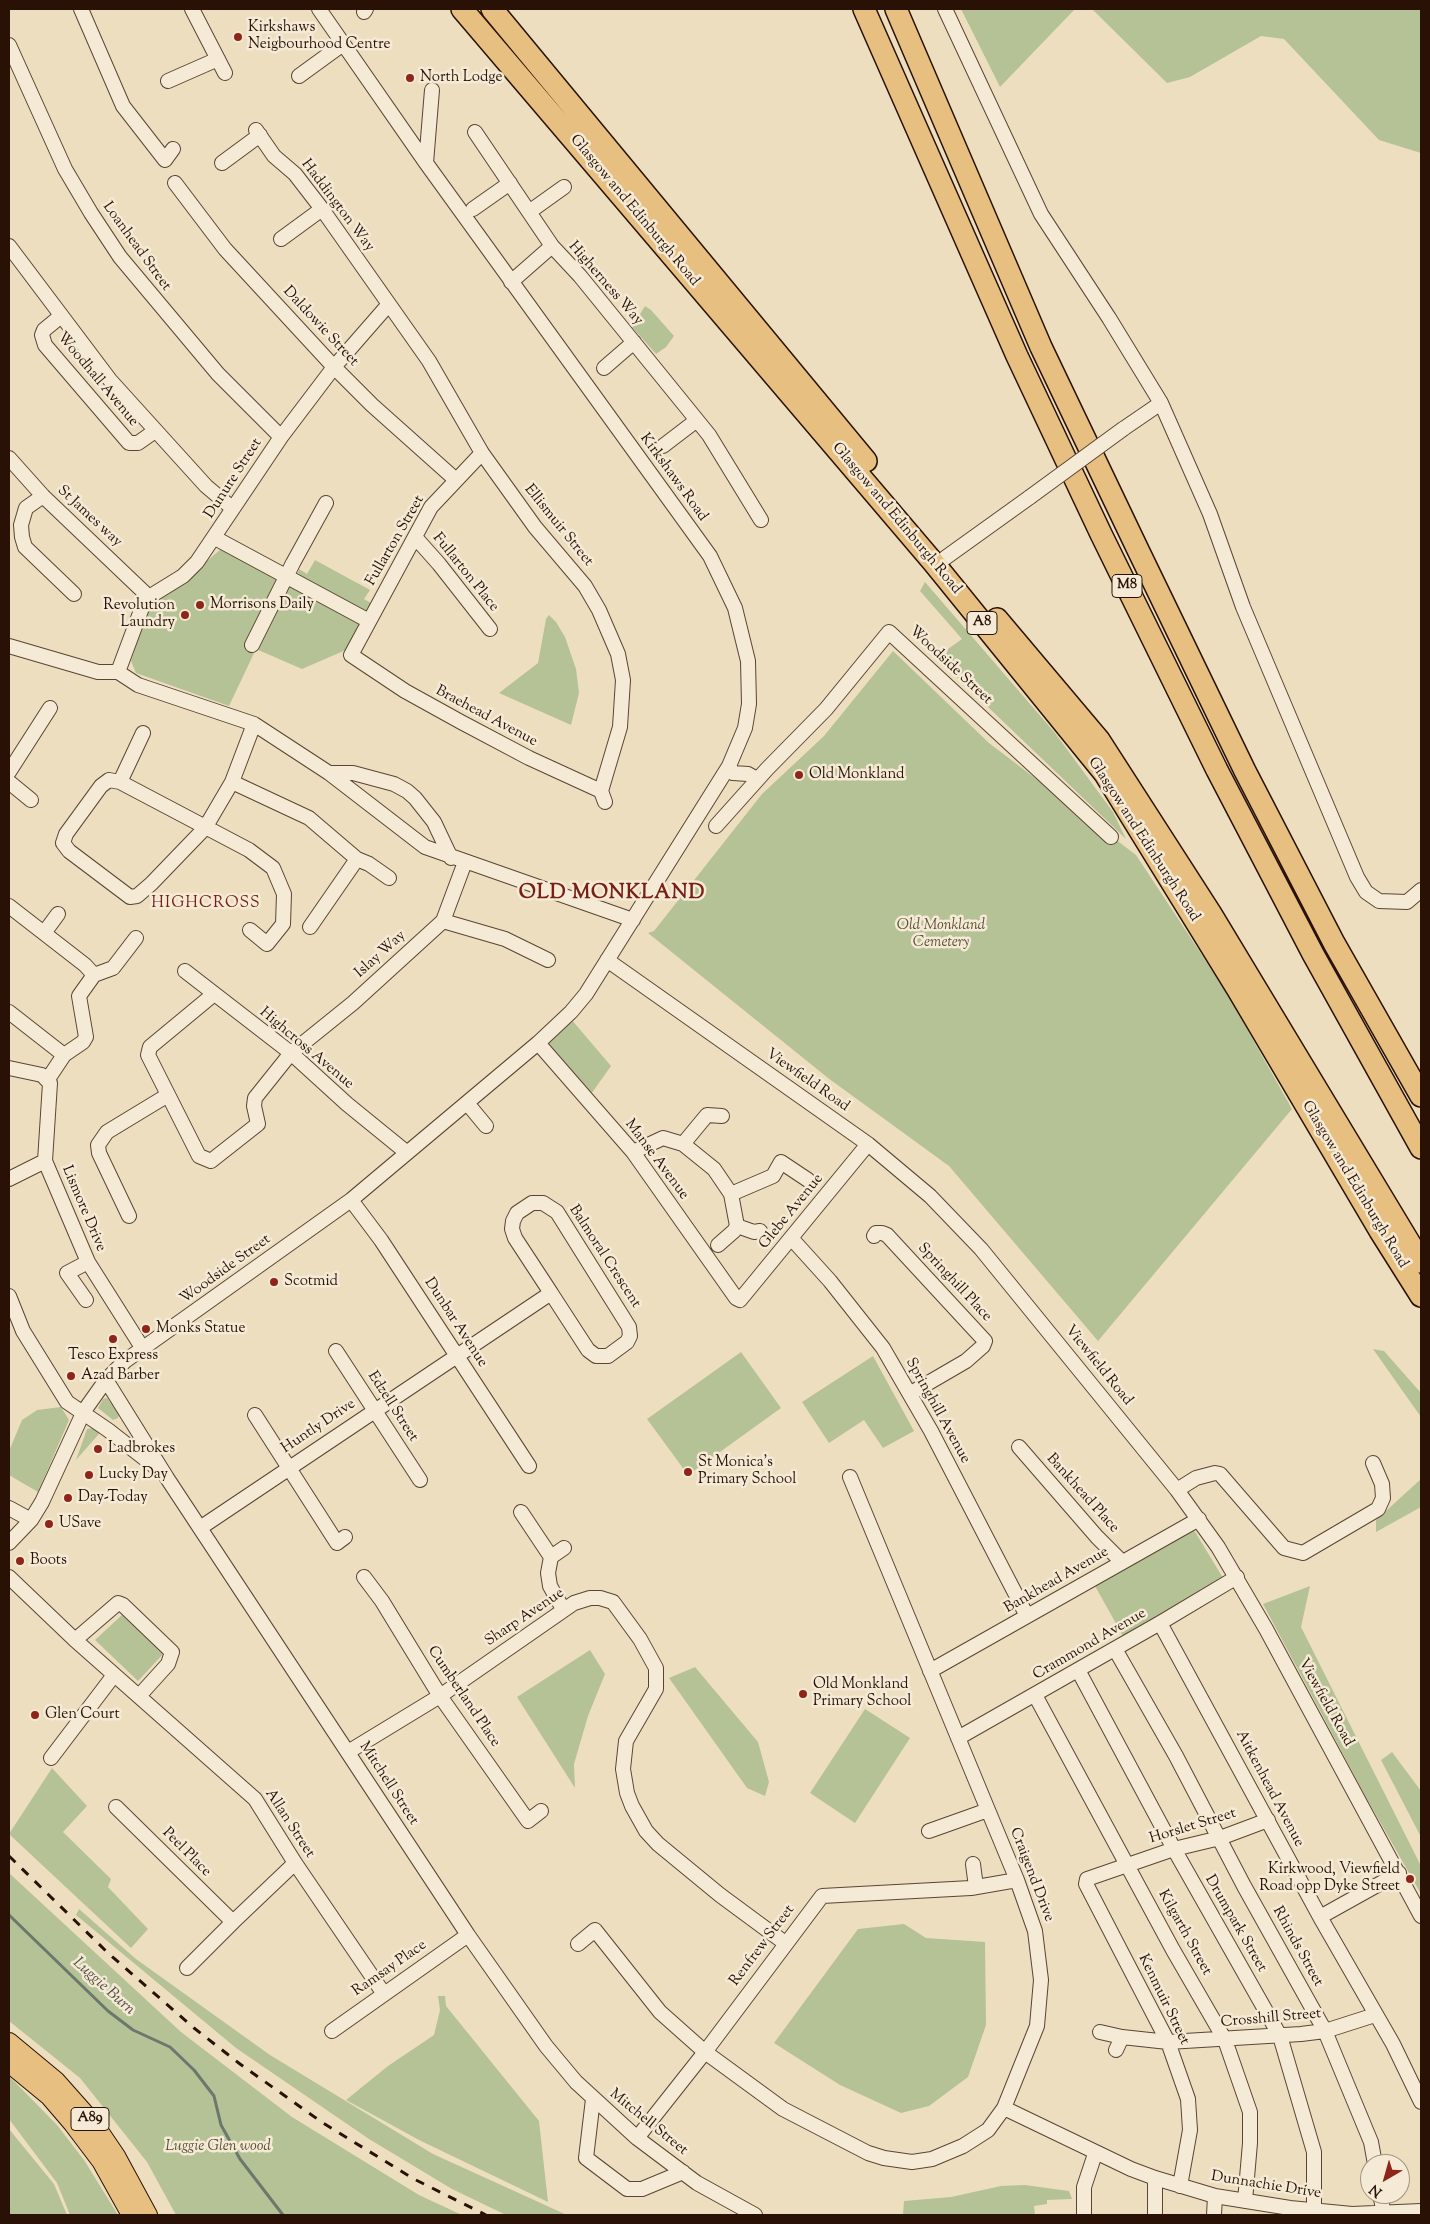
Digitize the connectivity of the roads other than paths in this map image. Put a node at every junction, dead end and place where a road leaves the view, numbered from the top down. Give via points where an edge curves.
1 (81, 9) edge
2 (192, 9) edge
3 (319, 9) edge
4 (462, 9) edge
5 (492, 9) edge
6 (864, 9) edge
7 (896, 9) edge
8 (946, 9) edge
9 (343, 44) junction
10 (9, 46) edge
11 (218, 58) junction
12 (225, 72) dead end
13 (298, 76) dead end
14 (168, 82) dead end
15 (432, 90) dead end
16 (475, 132) dead end
17 (173, 149) dead end
18 (222, 163) dead end
19 (426, 164) junction
20 (175, 183) dead end
21 (510, 183) junction
22 (564, 187) dead end
23 (322, 209) junction
24 (473, 209) dead end
25 (529, 212) junction
26 (281, 239) dead end
27 (9, 246) edge
28 (552, 246) junction
29 (512, 282) junction
30 (389, 304) junction
31 (61, 316) junction
32 (634, 342) junction
33 (334, 367) junction
34 (604, 368) dead end
35 (1161, 403) junction
36 (697, 420) junction
37 (155, 431) junction
38 (281, 437) junction
39 (663, 446) dead end
40 (482, 453) junction
41 (9, 458) edge
42 (456, 480) junction
43 (43, 496) junction
44 (326, 503) dead end
45 (232, 508) junction
46 (761, 520) dead end
47 (415, 537) junction
48 (215, 538) junction
49 (946, 558) junction
50 (286, 578) junction
51 (74, 594) dead end
52 (149, 597) junction
53 (369, 621) junction
54 (490, 629) dead end
55 (252, 645) dead end
56 (9, 646) edge
57 (352, 655) joint
58 (118, 672) junction
59 (50, 708) dead end
60 (254, 724) junction
61 (143, 733) dead end
62 (729, 766) junction
63 (9, 772) edge
64 (330, 773) junction
65 (757, 779) junction
66 (9, 782) edge
67 (120, 782) junction
68 (232, 782) junction
69 (603, 796) joint
70 (31, 800) dead end
71 (716, 826) dead end
72 (205, 828) junction
73 (1112, 837) dead end
74 (679, 844) joint
75 (357, 859) junction
76 (458, 860) junction
77 (389, 878) dead end
78 (1421, 890) edge
79 (9, 906) edge
80 (58, 914) dead end
81 (633, 920) junction
82 (443, 921) junction
83 (310, 927) dead end
84 (250, 930) dead end
85 (44, 933) junction
86 (136, 938) dead end
87 (548, 960) dead end
88 (608, 960) junction
89 (185, 971) dead end
90 (94, 974) junction
91 (214, 994) junction
92 (9, 1012) edge
93 (538, 1043) junction
94 (291, 1053) junction
95 (64, 1055) junction
96 (9, 1068) edge
97 (48, 1079) junction
98 (168, 1095) junction
99 (1421, 1096) edge
100 (467, 1103) junction
101 (722, 1116) dead end
102 (486, 1126) dead end
103 (684, 1144) junction
104 (868, 1144) junction
105 (1421, 1148) edge
106 (406, 1152) junction
107 (633, 1152) junction
108 (45, 1160) junction
109 (9, 1179) edge
110 (808, 1180) dead end
111 (732, 1194) junction
112 (351, 1200) junction
113 (129, 1216) dead end
114 (737, 1226) junction
115 (760, 1232) dead end
116 (874, 1236) dead end
117 (792, 1239) junction
118 (718, 1245) dead end
119 (88, 1262) junction
120 (1421, 1262) edge
121 (551, 1293) junction
122 (9, 1296) edge
123 (1421, 1296) edge
124 (86, 1300) dead end
125 (740, 1300) joint
126 (143, 1349) junction
127 (336, 1351) dead end
128 (458, 1356) junction
129 (106, 1380) junction
130 (911, 1393) junction
131 (373, 1411) junction
132 (84, 1412) junction
133 (255, 1415) dead end
134 (1018, 1447) dead end
135 (1373, 1463) dead end
136 (529, 1466) dead end
137 (289, 1468) junction
138 (167, 1478) junction
139 (850, 1478) dead end
140 (420, 1480) dead end
141 (1177, 1490) junction
142 (9, 1508) edge
143 (521, 1512) dead end
144 (1199, 1519) junction
145 (31, 1520) junction
146 (200, 1528) junction
147 (345, 1536) dead end
148 (9, 1543) edge
149 (564, 1548) dead end
150 (551, 1557) junction
151 (1122, 1562) junction
152 (1237, 1576) junction
153 (9, 1577) edge
154 (364, 1577) dead end
155 (563, 1609) junction
156 (1027, 1616) junction
157 (1160, 1623) junction
158 (75, 1640) junction
159 (1115, 1649) junction
160 (1078, 1670) junction
161 (930, 1671) junction
162 (114, 1675) junction
163 (1035, 1695) junction
164 (139, 1696) junction
165 (440, 1696) junction
166 (958, 1738) junction
167 (348, 1752) junction
168 (51, 1758) dead end
169 (116, 1807) dead end
170 (988, 1810) junction
171 (541, 1811) dead end
172 (1268, 1820) junction
173 (929, 1831) dead end
174 (1220, 1838) junction
175 (1174, 1848) junction
176 (295, 1863) junction
177 (974, 1864) dead end
178 (1128, 1864) junction
179 (1399, 1874) junction
180 (1017, 1880) junction
181 (976, 1887) junction
182 (1421, 1916) edge
183 (1320, 1917) junction
184 (233, 1922) junction
185 (468, 1935) junction
186 (785, 1943) junction
187 (578, 1944) dead end
188 (187, 1968) dead end
189 (384, 1994) junction
190 (1375, 2015) junction
191 (332, 2031) dead end
192 (1325, 2031) junction
193 (1100, 2032) dead end
194 (1280, 2036) junction
195 (1122, 2038) junction
196 (1225, 2040) junction
197 (9, 2042) edge
198 (1168, 2042) junction
199 (1116, 2050) dead end
200 (705, 2052) junction
201 (9, 2063) edge
202 (593, 2099) junction
203 (1421, 2102) edge
204 (1004, 2108) junction
205 (636, 2138) junction
206 (1095, 2154) junction
207 (1373, 2154) edge
208 (683, 2172) junction
209 (1155, 2178) junction
210 (1180, 2186) junction
211 (1215, 2196) junction
212 (1245, 2202) junction
213 (1382, 2204) edge
214 (1261, 2209) edge
215 (1314, 2210) junction
216 (1421, 2211) edge
217 (1384, 2214) junction
218 (131, 2215) edge
219 (148, 2215) edge
220 (755, 2215) edge
221 (1084, 2215) edge
222 (1155, 2215) edge
223 (1214, 2215) edge
224 (1352, 2215) edge

1 - 17 street via 124,106 165,160
2 - 11 street
3 - 9 street, Kirkshaws Road
4 - 123 highway, Glasgow and Edinburgh Road / A8 via 933,562 1104,774
5 - 49 highway, Glasgow and Edinburgh Road / A8
6 - 105 highway, M8 via 1017,356 1131,595 1308,945
7 - 99 highway, M8 via 1041,347 1139,552 1245,771 1334,943
8 - 35 street via 1041,214 1110,318
9 - 13 street
9 - 19 street, Kirkshaws Road
10 - 38 street, Loanhead Street via 65,169 120,258 218,374
11 - 12 street
11 - 14 street
15 - 19 street
16 - 21 street, Higherness Way
18 - 23 street, Haddington Way via 258,133 274,156 295,174
19 - 29 street, Kirkshaws Road
20 - 33 street, Daldowie Street via 224,249
21 - 24 street
21 - 25 street, Higherness Way
22 - 25 street
23 - 26 street
23 - 30 street, Haddington Way
25 - 28 street, Higherness Way
27 - 31 street, Woodhall Avenue
28 - 29 street
28 - 32 street, Higherness Way
29 - 62 street, Kirkshaws Road via 710,556 731,599 740,623 750,682 745,728
30 - 33 street, Dunure Street
30 - 40 street, Ellismuir Street via 429,361
31 - 37 street, Woodhall Avenue via 110,380
31 - 37 street, Woodhall Avenue via 44,330 45,345 129,443 138,443
32 - 34 street, Higherness Way
32 - 36 street, Higherness Way
33 - 38 street, Dunure Street
33 - 42 street, Daldowie Street
35 - 49 street, bridge
35 - 78 street via 1210,514 1243,607 1357,877 1366,892 1379,902 1407,902
36 - 39 street
36 - 46 street, Higherness Way
37 - 45 street, Woodhall Avenue via 206,486
38 - 45 street, Dunure Street
40 - 42 street, Fullarton Street
40 - 69 street, Ellismuir Street via 535,527 585,586 618,654 623,680 621,719
41 - 43 street, St James way
42 - 47 street, Fullarton Street via 431,508
43 - 51 street via 26,508 21,525 25,548
43 - 52 street, St James way
44 - 50 street
45 - 48 street, Dunure Street
47 - 53 street, Fullarton Street
47 - 54 street, Fullarton Place
48 - 50 street
48 - 52 street, Dunure Street via 183,576
49 - 120 highway, Glasgow and Edinburgh Road / A8 via 1099,740 1211,914
50 - 53 street
50 - 55 street
52 - 58 street, Dunure Street via 138,614
53 - 57 street, Fullarton Street
56 - 58 street via 98,672
57 - 69 street, Braehead Avenue via 405,691
58 - 60 street via 138,685
59 - 63 street
60 - 64 street
60 - 68 street
61 - 67 street
62 - 65 street via 733,773 748,774
62 - 74 street, Kirkshaws Road
64 - 76 street via 410,837 425,847
64 - 76 street via 353,773 394,784 407,791 434,822
65 - 71 street, Woodside Street
65 - 73 street, Woodside Street via 826,709 889,632
66 - 70 street
67 - 72 street
67 - 72 street via 109,780 101,786 62,843 130,897 137,896 151,884
68 - 72 street
68 - 75 street via 309,818
72 - 84 street via 264,859 277,875 284,894 283,924 267,944
74 - 81 street, Woodside Street
75 - 77 street
75 - 83 street
76 - 81 street
76 - 82 street, Islay Way
79 - 85 street
80 - 85 street
81 - 88 street, Woodside Street
82 - 87 street via 505,939
82 - 94 street, Islay Way via 353,1003
85 - 90 street
86 - 90 street via 113,968
88 - 93 street, Woodside Street via 576,1006
88 - 104 street, Viewfield Road
89 - 91 street, Highcross Avenue
90 - 95 street via 79,996 86,1037 79,1046
91 - 94 street, Highcross Avenue
91 - 98 street via 150,1047 148,1055
92 - 95 street
93 - 100 street, Woodside Street
93 - 107 street, Manse Avenue
94 - 98 street, Islay Way via 255,1098 258,1124 211,1161 199,1156
94 - 106 street, Highcross Avenue
95 - 97 street
96 - 97 street
97 - 108 street, Lismore Drive
98 - 113 street via 107,1132 98,1145 98,1153
100 - 102 street
100 - 106 street, Woodside Street
101 - 103 street via 707,1115
103 - 107 street via 663,1138
103 - 111 street via 714,1169
104 - 117 street, Glebe Avenue
104 - 141 street, Viewfield Road via 930,1196 981,1249
106 - 112 street, Woodside Street
107 - 125 street, Manse Avenue
108 - 109 street
108 - 119 street, Lismore Drive
110 - 111 street via 781,1162 772,1176
111 - 114 street
112 - 126 street, Woodside Street
112 - 128 street, Dunbar Avenue
114 - 115 street
114 - 118 street
116 - 130 street, Springhill Place via 876,1233 887,1235 985,1340 983,1346 966,1361
117 - 125 street, Glebe Avenue
117 - 130 street, Springhill Avenue via 883,1348
119 - 124 street via 67,1273
119 - 126 street, Lismore Drive
121 - 121 street, Balmoral Crescent via 588,1350 596,1356 608,1356 627,1342 629,1327 557,1212 543,1203 532,1204 517,1213 512,1229
121 - 128 street
122 - 132 street, Mitchell Street via 23,1331 62,1395
126 - 129 street, Woodside Street
127 - 131 street, Edzell Street
128 - 131 street, Huntly Drive
128 - 136 street, Dunbar Avenue
129 - 132 street, Woodside Street
129 - 138 street, Mitchell Street
130 - 156 street, Springhill Avenue
131 - 137 street, Huntly Drive
131 - 140 street, Edzell Street
132 - 138 street, Mitchell Street
132 - 145 street, Woodside Street
133 - 137 street
134 - 151 street, Bankhead Place
135 - 141 street via 1382,1484 1383,1498 1378,1509 1303,1554 1284,1548 1220,1474 1196,1478
137 - 146 street, Huntly Drive
137 - 147 street via 337,1543
138 - 146 street, Mitchell Street
139 - 161 street, Craigend Drive
141 - 144 street, Viewfield Road
142 - 145 street
143 - 150 street
144 - 151 street, Bankhead Avenue
144 - 152 street, Viewfield Road
145 - 148 street, Woodside Street
146 - 167 street, Mitchell Street
149 - 150 street
150 - 155 street via 550,1586
151 - 156 street, Bankhead Avenue
152 - 157 street, Crammond Avenue
152 - 179 street, Viewfield Road
153 - 158 street, Allan Street
154 - 165 street, Cumberland Place
155 - 165 street, Sharp Avenue
155 - 186 street, Sharp Avenue via 590,1598 613,1602 656,1668 656,1689 631,1729 623,1758 627,1793 646,1831 720,1894
156 - 161 street, Bankhead Avenue
157 - 159 street, Crammond Avenue
157 - 172 street, Aitkenhead Avenue
158 - 162 street, Allan Street
158 - 164 street via 118,1604 123,1605 172,1652 168,1664
159 - 160 street, Crammond Avenue
159 - 174 street, Rhinds Street
160 - 163 street, Crammond Avenue
160 - 175 street, Drumpark Street
161 - 166 street, Craigend Drive
162 - 164 street, Allan Street
162 - 168 street
163 - 166 street, Crammond Avenue
163 - 178 street, Kilgarth Street
164 - 176 street, Allan Street via 255,1800
165 - 167 street, Sharp Avenue
165 - 171 street, Cumberland Place via 528,1821
166 - 170 street, Craigend Drive
167 - 185 street, Mitchell Street
169 - 184 street, Peel Place
170 - 173 street
170 - 180 street, Craigend Drive
172 - 174 street, Horslet Street
172 - 183 street, Aitkenhead Avenue
174 - 175 street, Horslet Street
174 - 192 street, Rhinds Street
175 - 178 street, Horslet Street
175 - 194 street, Drumpark Street
176 - 184 street
176 - 189 street, Allan Street
177 - 181 street
178 - 196 street, Kilgarth Street
178 - 198 street, Kenmuir Street via 1087,1879 1086,1884
179 - 182 street, Viewfield Road
179 - 183 street
180 - 181 street, Renfrew Street
180 - 204 street, Craigend Drive via 1035,1931 1041,2001 1037,2026
181 - 186 street, Renfrew Street via 822,1896
183 - 190 street, Aitkenhead Avenue
184 - 188 street
185 - 189 street, Ramsay Place
185 - 202 street, Mitchell Street via 534,2030
186 - 200 street, Renfrew Street
187 - 200 street, Craigend Drive via 596,1930 660,2012
189 - 191 street, Ramsay Place
190 - 192 street, Crosshill Street
190 - 203 street, Aitkenhead Avenue
192 - 194 street, Crosshill Street
192 - 207 street, Rhinds Street
193 - 195 street
194 - 196 street, Crosshill Street
194 - 215 street, Drumpark Street via 1314,2152
195 - 198 street, Crosshill Street
195 - 199 street
196 - 198 street, Crosshill Street
196 - 212 street, Kilgarth Street via 1250,2112
197 - 219 main road, A89 via 56,2081 94,2124 116,2156
198 - 210 street, Kenmuir Street via 1188,2099 1190,2130
200 - 204 street, Craigend Drive via 783,2110 856,2148 884,2158 912,2162 963,2146 988,2130
200 - 205 street, Renfrew Street
201 - 218 main road, A89 via 48,2096 78,2130 101,2161
202 - 205 street, Mitchell Street
202 - 208 street, Mitchell Street via 586,2158 627,2189 642,2189
204 - 206 street, Dunnachie Drive
205 - 208 street, Mitchell Street
206 - 209 street, Dunnachie Drive
206 - 221 street via 1084,2187
208 - 220 street, Mitchell Street
209 - 210 street, Dunnachie Drive
209 - 222 street
210 - 211 street, Dunnachie Drive
211 - 212 street, Dunnachie Drive
211 - 223 street
212 - 214 street, Dunnachie Drive
213 - 217 street
214 - 215 street, Dunnachie Drive
215 - 224 street, Dunnachie Drive
216 - 217 street, Dunnachie Drive
217 - 224 street, Dunnachie Drive

